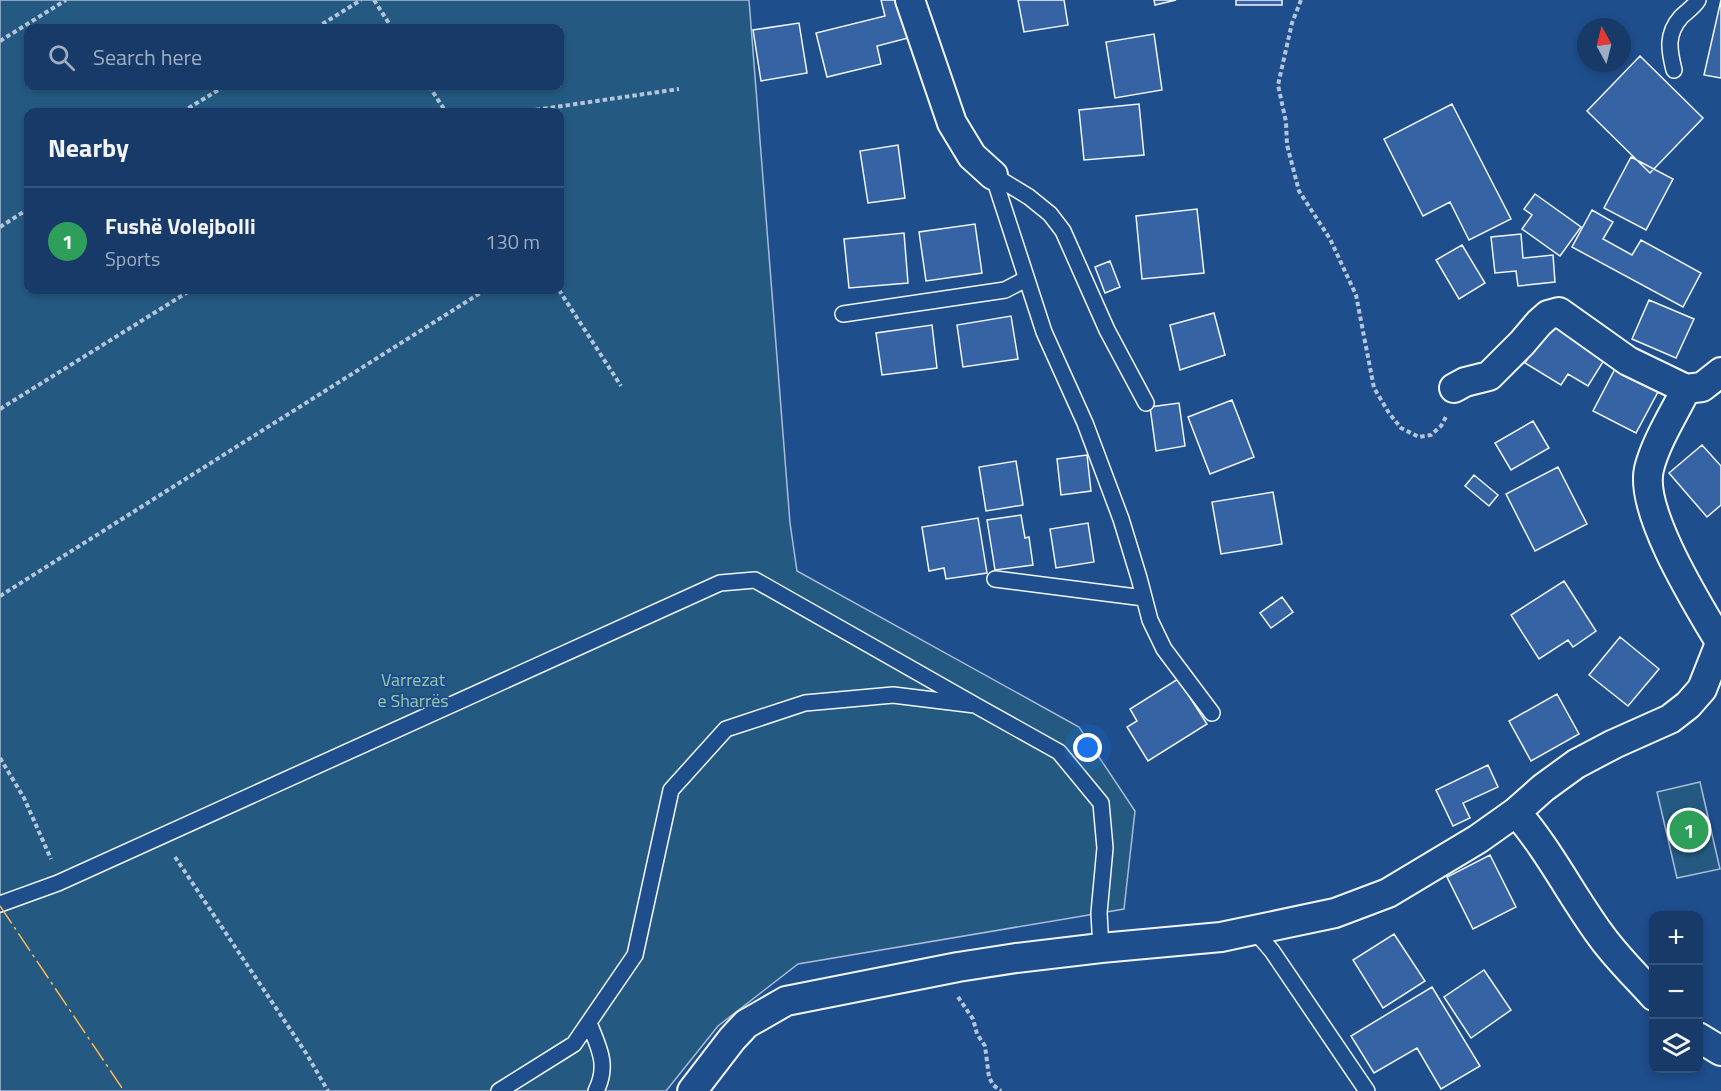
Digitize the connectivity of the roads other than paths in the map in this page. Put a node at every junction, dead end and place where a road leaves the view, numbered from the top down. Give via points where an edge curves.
1 (910, 0) edge
2 (1698, 0) edge
3 (1674, 70) dead end
4 (993, 175) junction
5 (1026, 279) junction
6 (843, 314) dead end
7 (1721, 372) edge
8 (1454, 388) road end
9 (1686, 389) junction
10 (1146, 403) dead end
11 (995, 579) dead end
12 (1144, 598) junction
13 (1720, 641) edge
14 (975, 705) junction
15 (1212, 713) dead end
16 (1516, 812) junction
17 (0, 904) edge
18 (1254, 930) junction
19 (1101, 948) junction
20 (1649, 992) edge
21 (589, 1023) junction
22 (1703, 1040) edge
23 (1721, 1051) edge
24 (499, 1091) edge
25 (596, 1091) edge
26 (692, 1091) edge
27 (1367, 1091) edge

1 - 4 street via 952,123 972,156
2 - 3 lane via 1671,33 1668,49
4 - 5 lane
4 - 10 lane via 1050,213 1063,231 1107,330
5 - 6 lane via 1005,290
5 - 12 lane via 1044,332 1101,463
7 - 9 street via 1702,387
8 - 9 street via 1489,376 1539,323 1559,312 1628,361
9 - 13 street via 1653,456 1647,486 1651,505 1685,583
11 - 12 lane
12 - 15 lane via 1164,649
13 - 16 street via 1701,689 1688,705 1670,719 1576,764
14 - 17 lane via 755,580 720,583 58,883
14 - 19 lane via 1059,752 1101,803 1105,848 1099,913
14 - 21 lane via 893,695 805,703 726,729 671,790 635,955
16 - 18 street via 1388,893 1335,912
16 - 20 street via 1537,836 1599,934
18 - 19 street via 1221,937
18 - 27 lane
19 - 26 street via 958,967 786,1001 746,1024
21 - 24 lane via 574,1044
21 - 25 lane via 603,1058 602,1080
22 - 23 street

